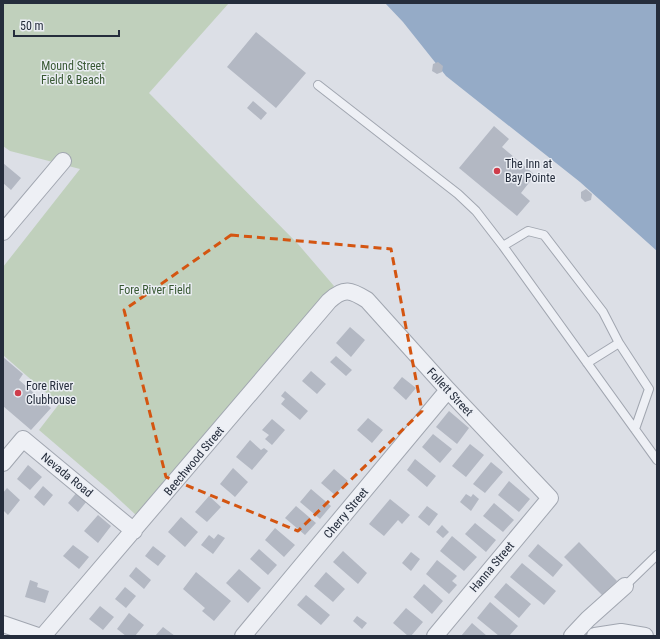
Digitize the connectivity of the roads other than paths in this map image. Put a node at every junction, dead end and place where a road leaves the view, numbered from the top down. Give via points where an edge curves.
1 (318, 85) dead end
2 (64, 161) dead end
3 (3, 232) edge
4 (503, 246) junction
5 (348, 291) joint
6 (619, 343) junction
7 (587, 363) junction
8 (448, 390) junction
9 (635, 429) junction
10 (657, 460) edge
11 (3, 463) edge
12 (550, 498) joint
13 (134, 531) junction
14 (657, 556) edge
15 (625, 586) joint
16 (3, 624) edge
17 (38, 636) edge
18 (43, 636) edge
19 (243, 636) edge
20 (434, 636) edge
21 (572, 636) edge
22 (595, 636) edge
23 (645, 636) edge

1 - 4 lane via 458,194 476,211
2 - 3 street
4 - 6 lane via 528,231 544,235 603,312
4 - 7 lane
5 - 8 street, Follett Street via 367,300
5 - 13 street, Beechwood Street via 338,293 330,301
6 - 7 lane
6 - 9 lane via 648,389
7 - 9 lane
8 - 12 street, Follett Street
8 - 19 street, Cherry Street
9 - 10 lane
11 - 13 street, Nevada Road via 23,439
12 - 20 street, Hanna Street
13 - 18 street, Beechwood Street
14 - 15 lane
15 - 21 street
16 - 17 street
22 - 23 street via 621,632

